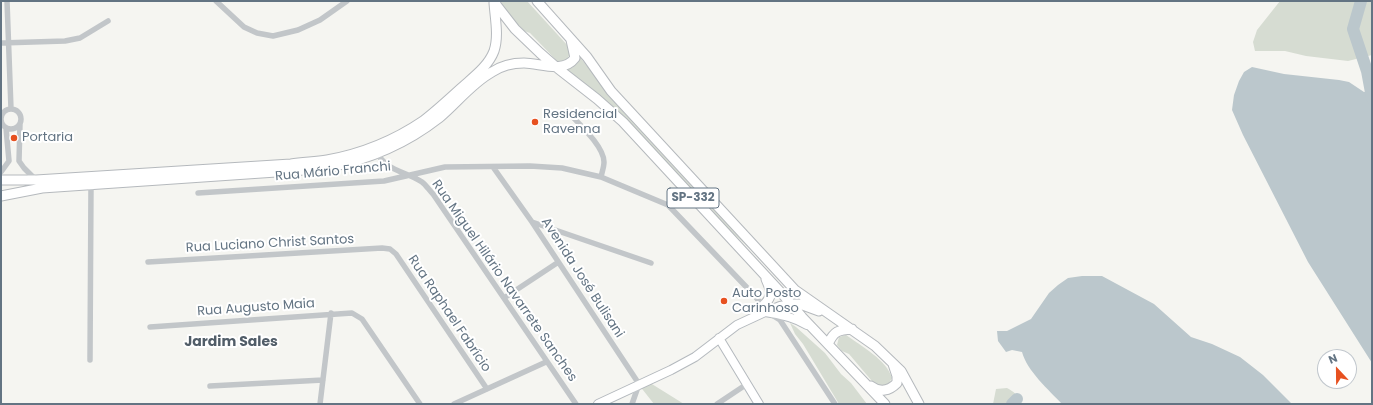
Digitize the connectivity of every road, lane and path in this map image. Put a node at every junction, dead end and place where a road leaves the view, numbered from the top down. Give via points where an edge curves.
1 (7, 1) edge
2 (216, 1) edge
3 (347, 1) edge
4 (537, 1) edge
5 (494, 2) edge
6 (108, 21) dead end
7 (571, 40) junction
8 (9, 42) junction
9 (1, 43) edge
10 (524, 63) junction
11 (556, 67) junction
12 (579, 85) junction
13 (12, 109) junction
14 (568, 112) dead end
15 (1, 119) edge
16 (20, 124) junction
17 (6, 128) junction
18 (376, 150) junction
19 (19, 160) junction
20 (9, 161) junction
21 (493, 167) junction
22 (1, 172) edge
23 (408, 175) junction
24 (601, 177) junction
25 (1, 180) edge
26 (36, 180) junction
27 (91, 185) junction
28 (198, 193) dead end
29 (1, 196) edge
30 (532, 222) junction
31 (393, 251) joint
32 (148, 262) dead end
33 (557, 263) junction
34 (651, 264) dead end
35 (764, 274) junction
36 (504, 298) junction
37 (791, 304) junction
38 (764, 309) junction
39 (331, 313) junction
40 (828, 313) junction
41 (150, 327) dead end
42 (814, 329) junction
43 (852, 329) junction
44 (719, 338) junction
45 (828, 344) junction
46 (90, 360) dead end
47 (546, 362) junction
48 (893, 363) junction
49 (861, 379) junction
50 (323, 380) junction
51 (639, 384) junction
52 (747, 384) junction
53 (210, 386) dead end
54 (487, 389) junction
55 (320, 404) edge
56 (420, 404) edge
57 (454, 404) edge
58 (576, 404) edge
59 (598, 404) edge
60 (632, 404) edge
61 (717, 404) edge
62 (759, 404) edge
63 (835, 404) edge
64 (885, 404) edge
65 (919, 404) edge

1 - 8 street
2 - 3 street via 244,27 273,36 298,30 320,20
4 - 7 main road, SP-332
5 - 11 main road, SP-332 via 515,29
5 - 18 main road via 497,38 494,51 486,64 422,121
6 - 8 street via 80,38 65,41
7 - 11 main road via 575,58 566,66
7 - 40 main road, SP-332 via 611,91 795,290
8 - 9 street
8 - 13 street
10 - 11 main road
10 - 12 main road
10 - 18 main road via 512,64 491,72 418,133
11 - 12 main road, SP-332
12 - 35 main road, SP-332 via 622,122
13 - 15 street via 5,112
13 - 16 street via 20,114
14 - 24 street via 603,153
15 - 17 street
16 - 17 street via 12,129
16 - 19 street
17 - 20 street
18 - 23 street, Rua Miguel Hilário Navarrete Sanches via 388,165
18 - 26 main road via 291,164
18 - 27 main road via 362,159 329,167
19 - 20 street
19 - 26 street
20 - 22 street
21 - 23 street, Rua Mário Franchi via 445,167
21 - 24 street, Rua Mário Franchi via 562,168
21 - 30 street, Avenida José Bulisani
23 - 28 street, Rua Mário Franchi via 384,181
23 - 36 street, Rua Miguel Hilário Navarrete Sanches via 422,182 433,194
24 - 38 street, Rua Mário Franchi via 668,205
25 - 26 main road
27 - 29 main road via 42,188
27 - 46 street
30 - 33 street, Avenida José Bulisani
30 - 34 street
31 - 32 street, Rua Luciano Christ Santos via 382,248
31 - 54 street, Rua Raphael Fabrício
33 - 36 street
33 - 51 street, Avenida José Bulisani
35 - 37 main road, SP-332
35 - 38 main road via 771,293
36 - 47 street, Rua Miguel Hilário Navarrete Sanches
37 - 38 street
37 - 40 main road via 800,304
37 - 42 main road, SP-332
38 - 42 street via 800,321
38 - 44 street
38 - 63 street, Rua Mário Franchi via 780,320
39 - 41 street, Rua Augusto Maia
39 - 50 street
39 - 56 street, Rua Augusto Maia via 352,313 362,319
40 - 43 main road, SP-332
42 - 45 main road, SP-332
43 - 45 main road via 834,333
43 - 48 main road, SP-332
44 - 51 street via 695,357
44 - 52 street
45 - 49 main road, SP-332
47 - 54 street
47 - 58 street, Rua Miguel Hilário Navarrete Sanches
48 - 49 main road via 897,383 892,388 880,390
48 - 65 main road, SP-332 via 901,371
49 - 64 main road, SP-332
50 - 53 street
50 - 55 street
51 - 59 street
51 - 60 street
52 - 61 street
52 - 62 street
54 - 57 street

